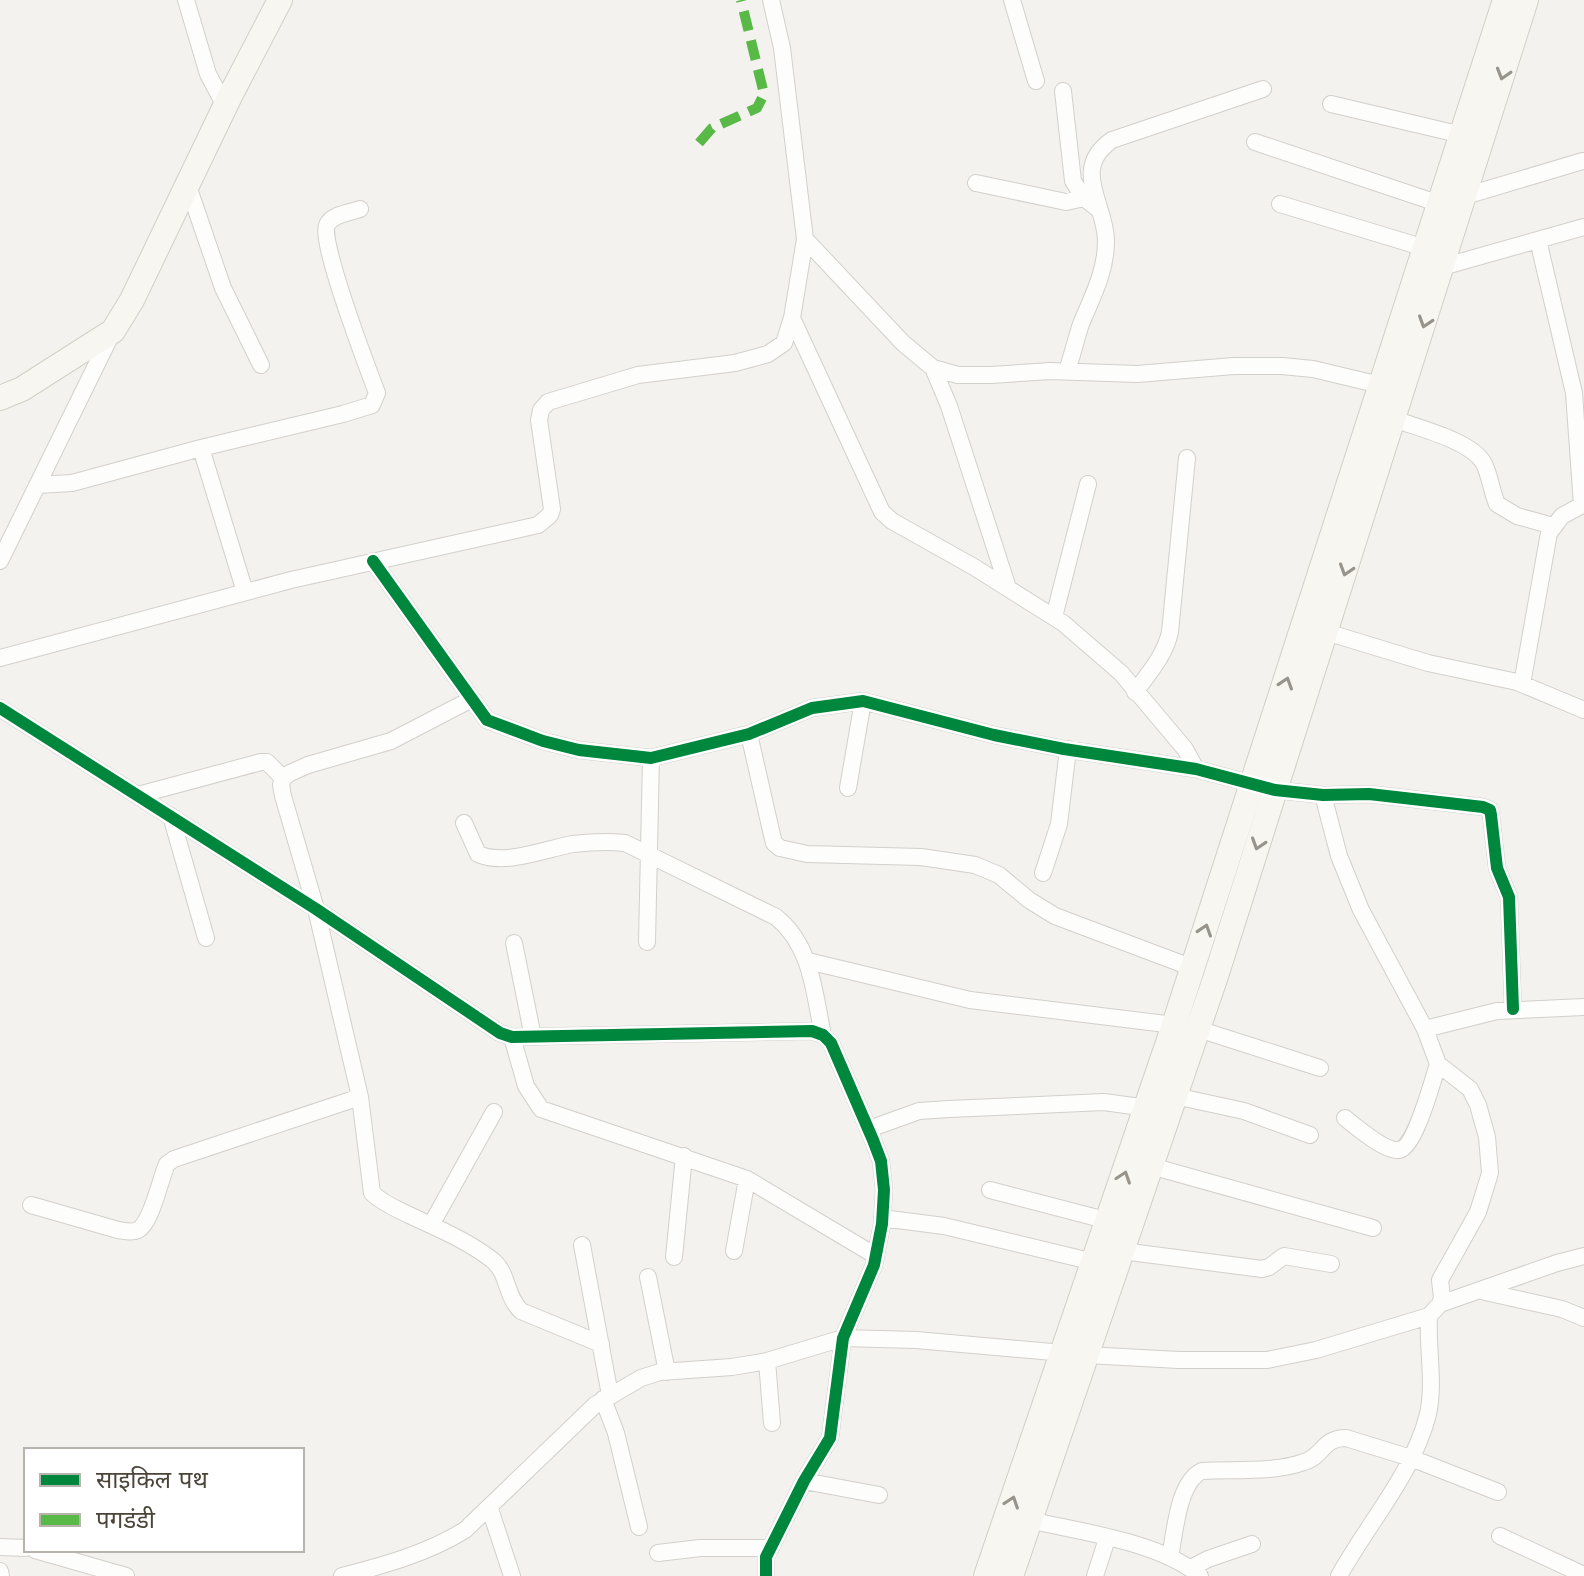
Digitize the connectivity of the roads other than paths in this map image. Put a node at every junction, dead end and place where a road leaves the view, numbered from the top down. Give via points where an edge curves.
1 (186, 0) edge
2 (280, 0) edge
3 (771, 0) edge
4 (1012, 0) edge
5 (1505, 0) edge
6 (1526, 0) edge
7 (1036, 81) dead end
8 (1263, 89) dead end
9 (1063, 91) dead end
10 (1331, 104) dead end
11 (225, 106) junction
12 (1462, 135) junction
13 (1255, 142) dead end
14 (1583, 161) edge
15 (976, 183) dead end
16 (188, 186) junction
17 (1465, 196) junction
18 (1084, 198) junction
19 (1280, 204) dead end
20 (1440, 204) junction
21 (360, 209) dead end
22 (1098, 209) junction
23 (1584, 227) edge
24 (805, 239) junction
25 (1538, 240) junction
26 (1425, 248) junction
27 (1442, 267) junction
28 (792, 318) junction
29 (113, 331) junction
30 (261, 365) dead end
31 (933, 368) junction
32 (1067, 371) junction
33 (1380, 385) junction
34 (0, 398) edge
35 (1394, 419) junction
36 (201, 448) junction
37 (1187, 458) dead end
38 (1088, 484) dead end
39 (37, 485) junction
40 (1583, 505) edge
41 (1553, 526) junction
42 (0, 561) edge
43 (373, 561) junction
44 (1008, 588) junction
45 (245, 592) junction
46 (1054, 617) junction
47 (1326, 632) junction
48 (0, 658) edge
49 (1522, 684) junction
50 (1135, 692) junction
51 (470, 700) junction
52 (863, 701) junction
53 (0, 708) edge
54 (1584, 710) edge
55 (749, 734) junction
56 (1068, 749) junction
57 (651, 758) junction
58 (1196, 769) junction
59 (283, 778) junction
60 (848, 788) dead end
61 (1264, 788) junction
62 (138, 795) junction
63 (1323, 795) junction
64 (171, 816) junction
65 (464, 823) dead end
66 (648, 853) junction
67 (1043, 873) dead end
68 (316, 909) junction
69 (206, 938) dead end
70 (647, 942) dead end
71 (514, 943) dead end
72 (808, 961) junction
73 (1193, 968) junction
74 (1584, 1007) edge
75 (1513, 1009) junction
76 (1186, 1027) junction
77 (1425, 1029) junction
78 (823, 1035) junction
79 (512, 1037) junction
80 (533, 1037) junction
81 (1438, 1064) junction
82 (1320, 1068) dead end
83 (1175, 1096) junction
84 (360, 1097) junction
85 (1147, 1108) junction
86 (494, 1112) dead end
87 (1345, 1118) dead end
88 (869, 1129) junction
89 (1310, 1135) dead end
90 (684, 1156) junction
91 (1151, 1166) junction
92 (747, 1179) junction
93 (990, 1190) dead end
94 (31, 1205) dead end
95 (882, 1218) junction
96 (1109, 1221) junction
97 (431, 1225) junction
98 (1373, 1228) dead end
99 (582, 1245) dead end
100 (734, 1251) dead end
101 (1122, 1251) junction
102 (876, 1256) junction
103 (1584, 1256) edge
104 (674, 1257) dead end
105 (1094, 1262) junction
106 (1331, 1264) dead end
107 (648, 1277) dead end
108 (1479, 1290) junction
109 (1434, 1310) junction
110 (1584, 1318) edge
111 (843, 1338) junction
112 (601, 1344) junction
113 (1075, 1354) junction
114 (767, 1361) junction
115 (667, 1372) junction
116 (607, 1397) junction
117 (772, 1423) dead end
118 (1411, 1458) junction
119 (804, 1481) junction
120 (1498, 1492) dead end
121 (879, 1495) dead end
122 (490, 1509) junction
123 (1029, 1520) junction
124 (639, 1527) dead end
125 (1500, 1536) dead end
126 (1107, 1539) junction
127 (1252, 1544) dead end
128 (0, 1547) edge
129 (24, 1548) edge
130 (771, 1548) junction
131 (42, 1552) edge
132 (658, 1553) dead end
133 (1170, 1557) junction
134 (1196, 1572) edge
135 (1584, 1575) edge
136 (126, 1576) edge
137 (342, 1576) edge
138 (512, 1576) edge
139 (766, 1576) edge
140 (986, 1576) edge
141 (1011, 1576) edge
142 (1095, 1576) edge
143 (1339, 1576) edge

1 - 11 street via 208,74
2 - 11 main road
3 - 24 street via 782,48
4 - 7 street
5 - 12 main road
6 -> 17 main road
8 - 22 street via 1101,147 1091,172
9 - 18 street via 1070,172
10 - 12 street
11 - 16 main road
12 - 20 main road
13 - 20 street
14 - 17 street
15 - 18 street via 1066,202
16 - 29 main road
16 - 30 street via 223,288
17 - 27 main road
18 - 22 street
19 - 26 street
20 - 26 main road
21 - 36 street via 336,216 325,232 376,400 354,411
22 - 32 street via 1105,257
23 - 25 street
24 - 28 street
24 - 31 street
25 - 27 street
25 - 40 street via 1574,393
26 - 33 main road
27 -> 35 main road
28 - 43 street via 784,343 768,354 638,375 548,402 539,420 552,509 538,525
28 - 44 street via 882,512
29 - 34 main road
29 - 39 street
31 - 32 street via 971,375
31 - 44 street
32 - 33 street via 1137,374 1282,366
61 -> 33 main road
35 - 41 street via 1474,453 1485,467 1497,504
35 -> 47 main road
36 - 39 street via 72,483
36 - 45 street
37 - 50 street via 1168,643
38 - 46 street
39 - 42 street
40 - 41 street
41 - 49 street
43 - 45 street
43 - 51 street
44 - 46 street
45 - 48 street
46 - 50 street via 1121,673
47 - 49 street
47 - 61 main road
49 - 54 street
50 - 58 street
51 - 57 street via 487,720 543,741
51 - 59 street via 391,741 308,765
52 - 55 street via 812,708
52 - 56 street
52 - 60 street
53 - 62 street
55 - 57 street
55 - 73 street via 774,843 780,848 975,865 999,875 1055,916
56 - 58 street
56 - 67 street via 1059,824
57 - 66 street
58 - 61 street
59 - 62 street via 261,762
59 - 68 street via 283,796
61 - 63 street
73 -> 61 main road
61 -> 76 main road
62 - 64 street
63 - 75 street via 1369,794 1490,810 1497,868 1509,897
63 - 77 street via 1343,870
64 - 68 street
64 - 69 street
65 - 66 street via 478,854 486,858 609,841
66 - 70 street
66 - 72 street via 776,917 788,926
68 - 79 street via 488,1027
68 - 84 street
71 - 80 street
72 - 76 street via 970,1000
72 - 78 street
73 - 76 main road
74 - 75 street
75 - 77 street
76 - 82 street
76 - 83 main road
76 - 85 main road
77 - 81 street
78 - 80 street via 812,1031
78 - 88 street via 841,1062
79 - 80 street
79 - 90 street via 526,1086 541,1109
81 - 87 street via 1404,1149 1387,1147
81 - 109 street via 1470,1089 1478,1105 1490,1173 1478,1212 1440,1280 1442,1298
83 - 89 street via 1265,1117
83 - 91 main road
84 - 94 street via 174,1159 167,1164 147,1219 131,1232
84 - 97 street via 372,1193
85 - 88 street via 1104,1102 919,1111
96 -> 85 main road
86 - 97 street
88 - 95 street via 881,1161
90 - 92 street
90 - 104 street
91 - 98 street
91 - 101 main road
92 - 100 street
92 - 102 street
93 - 96 street
95 - 102 street
95 - 105 street via 944,1226
96 - 105 main road
97 - 112 street via 498,1266 512,1303 521,1311
99 - 112 street
101 - 106 street via 1262,1269 1284,1256
101 - 113 main road
102 - 111 street
103 - 108 street
105 - 113 main road
107 - 115 street
108 - 109 street
108 - 110 street
109 - 113 street via 1316,1350 1267,1360
109 - 118 street via 1427,1415
111 - 113 street
111 - 114 street
111 - 119 street via 830,1438
112 - 116 street
113 - 123 main road
140 -> 113 main road
114 - 115 street
114 - 117 street
115 - 116 street via 641,1378
116 - 122 street
116 - 124 street
118 - 120 street
118 - 133 street via 1336,1438 1318,1455 1296,1464 1194,1474 1184,1490
118 - 143 street
119 - 121 street
119 - 130 street
122 - 137 street via 441,1545
122 - 138 street
123 - 126 street
123 - 141 main road
125 - 135 street
126 - 133 street
126 - 142 street
127 - 134 street via 1208,1559
128 - 129 street
130 - 132 street
130 - 139 street
131 - 136 street
133 - 134 street

